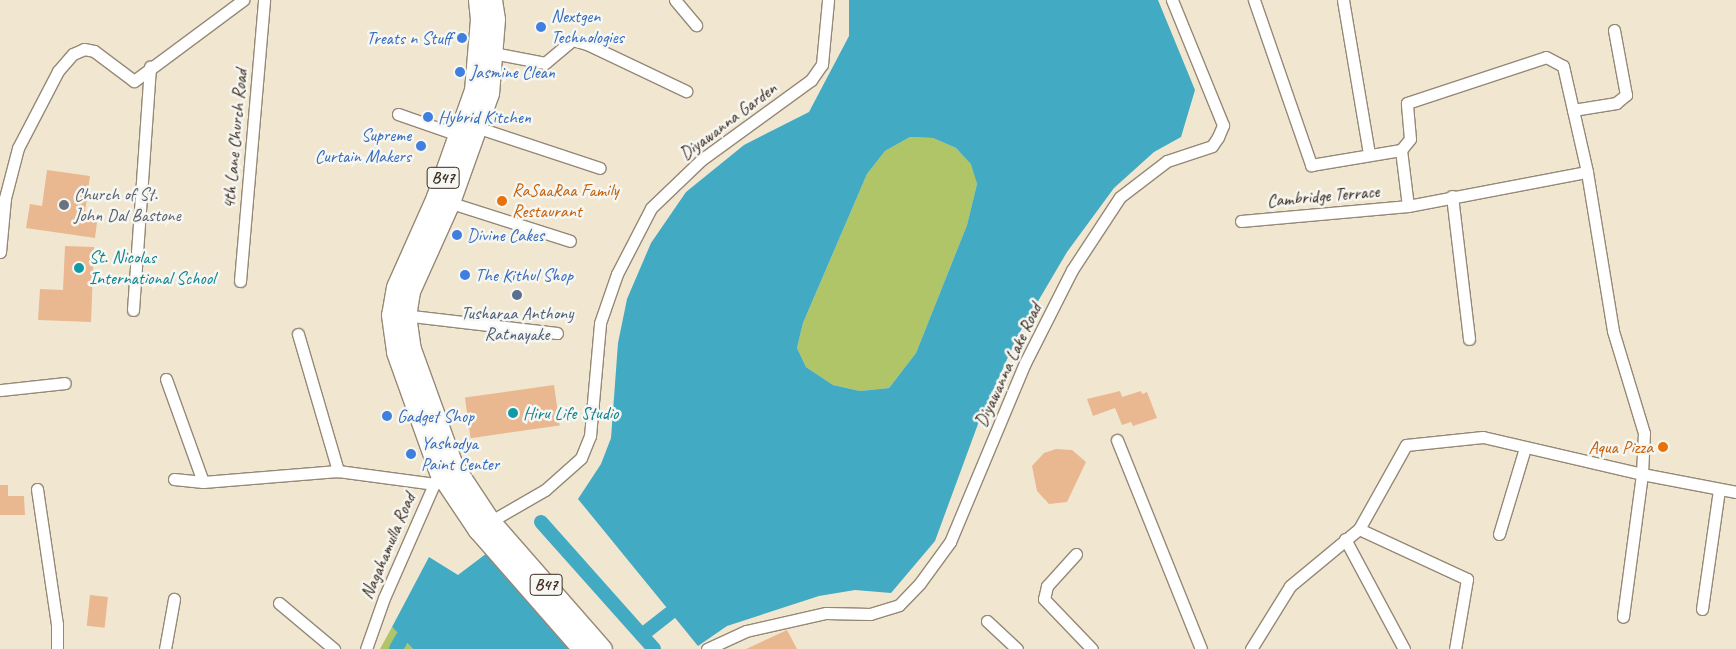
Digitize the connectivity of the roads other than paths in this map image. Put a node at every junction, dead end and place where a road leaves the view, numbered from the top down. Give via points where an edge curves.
1 (243, 0) edge
2 (264, 0) edge
3 (478, 0) edge
4 (492, 0) edge
5 (675, 0) edge
6 (828, 0) edge
7 (1172, 0) edge
8 (1254, 0) edge
9 (1343, 0) edge
10 (696, 25) dead end
11 (1614, 30) dead end
12 (493, 54) junction
13 (150, 67) junction
14 (686, 91) dead end
15 (1573, 110) junction
16 (398, 114) dead end
17 (479, 128) junction
18 (458, 135) junction
19 (1401, 150) junction
20 (1369, 154) junction
21 (600, 168) dead end
22 (1587, 172) junction
23 (1452, 196) junction
24 (443, 200) junction
25 (1408, 206) junction
26 (1241, 221) dead end
27 (570, 241) dead end
28 (0, 247) edge
29 (0, 252) edge
30 (240, 281) dead end
31 (133, 310) dead end
32 (398, 315) junction
33 (557, 333) dead end
34 (298, 334) dead end
35 (1469, 339) dead end
36 (166, 378) dead end
37 (65, 383) dead end
38 (0, 390) edge
39 (1117, 440) dead end
40 (1525, 448) junction
41 (338, 471) junction
42 (442, 474) junction
43 (1642, 474) junction
44 (174, 478) dead end
45 (203, 482) junction
46 (36, 490) dead end
47 (1719, 490) junction
48 (1736, 492) edge
49 (484, 526) junction
50 (1359, 529) junction
51 (1499, 534) dead end
52 (1346, 540) junction
53 (1076, 554) dead end
54 (174, 599) dead end
55 (279, 603) dead end
56 (1702, 609) dead end
57 (1623, 617) dead end
58 (987, 621) dead end
59 (57, 649) edge
60 (165, 649) edge
61 (334, 649) edge
62 (366, 649) edge
63 (582, 649) edge
64 (602, 649) edge
65 (708, 649) edge
66 (1016, 649) edge
67 (1092, 649) edge
68 (1201, 649) edge
69 (1251, 649) edge
70 (1404, 649) edge
71 (1455, 649) edge

1 - 13 street via 202,33
2 - 30 street, 4th Lane Church Road
3 - 18 main road, B47 via 480,19 474,90
4 - 12 main road, B47 via 495,19
5 - 10 street
6 - 49 street, Diyawanna Garden via 822,64 811,80 701,160 651,208 617,274 600,323 590,436 581,458 545,490
7 - 65 street, Diyawanna Lake Road via 1222,125 1218,137 1212,146 1167,161 1120,197 1072,270 1024,363 950,542 920,583 899,604 870,614 826,613 746,631
8 - 20 street via 1311,166
9 - 20 street
11 - 15 street via 1626,95 1616,103
12 - 14 street via 545,63 572,40
12 - 17 main road, B47 via 489,93
13 - 28 street via 130,81 94,51 84,49 73,54 58,71 18,148 5,198
13 - 31 street
15 - 19 street via 1563,66 1546,57 1407,103 1410,139
15 - 22 street
16 - 18 street
17 - 21 street
17 - 24 main road, B47
18 - 24 main road, B47
19 - 20 street
19 - 25 street
22 - 23 street, Cambridge Terrace
22 - 43 street via 1613,331 1644,433
23 - 25 street, Cambridge Terrace
23 - 35 street
24 - 27 street
24 - 32 main road, B47 via 396,287
25 - 26 street, Cambridge Terrace
28 - 29 street
32 - 33 street
32 - 42 main road, B47 via 396,352
34 - 41 street
36 - 45 street
37 - 38 street
39 - 68 street
40 - 43 street
40 - 50 street via 1484,437 1406,445
40 - 51 street
41 - 42 street
41 - 45 street
42 - 49 main road, B47
42 - 62 street, Nagahamulla Road via 384,598
43 - 47 street
43 - 57 street
44 - 45 street
46 - 59 street via 57,624
47 - 48 street
47 - 56 street
49 - 63 main road, B47
49 - 64 main road, B47
50 - 52 street
50 - 71 street via 1468,579
52 - 69 street via 1290,586
52 - 70 street
53 - 67 street via 1047,586 1044,599
54 - 60 street
55 - 61 street
58 - 66 street

